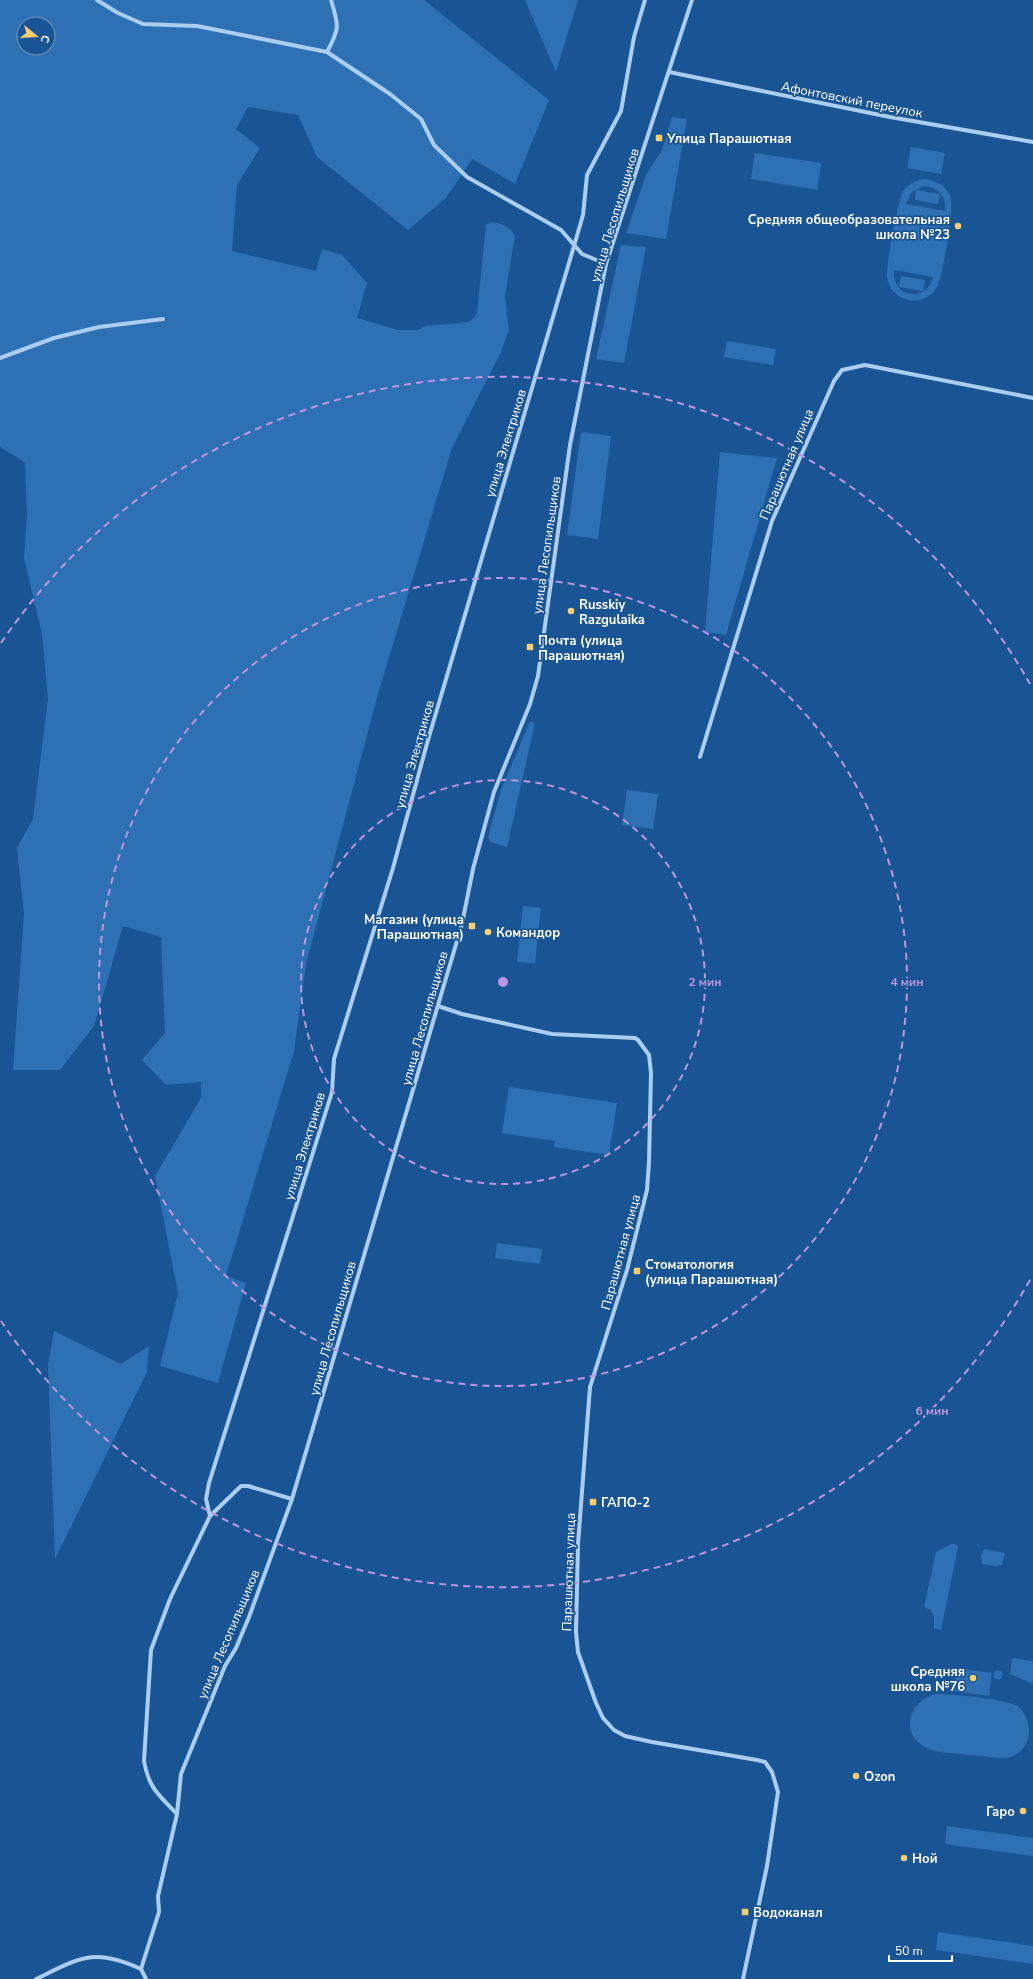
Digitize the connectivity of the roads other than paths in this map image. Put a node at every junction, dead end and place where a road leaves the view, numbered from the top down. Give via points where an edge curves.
1 (97, 0) edge
2 (331, 0) edge
3 (645, 0) edge
4 (692, 0) edge
5 (327, 52) junction
6 (669, 72) junction
7 (1033, 142) edge
8 (574, 246) junction
9 (606, 264) junction
10 (163, 319) dead end
11 (0, 358) edge
12 (1033, 398) edge
13 (700, 757) dead end
14 (438, 1006) junction
15 (292, 1499) junction
16 (210, 1516) junction
17 (177, 1814) junction
18 (141, 1969) junction
19 (36, 1979) edge
20 (146, 1979) edge
21 (743, 1979) edge

1 - 5 street via 118,14 142,24 197,26
2 - 5 street via 338,23 336,35
3 - 8 street, улица Электриков via 634,37 621,111 587,175 583,215
4 - 6 street, улица Лесопильщиков
5 - 8 street via 390,94 420,119 434,145 467,177 561,230
6 - 7 street, Афонтовский переулок via 890,117
6 - 9 street, улица Лесопильщиков
8 - 9 street via 582,254
8 - 16 street, улица Электриков via 437,709 393,868 334,1059 332,1092 209,1483 206,1499
9 - 14 street, улица Лесопильщиков via 570,445 538,676 530,704 494,792 473,869 462,924
10 - 11 street via 100,327 54,338
12 - 13 street, Парашютная улица via 866,364 842,370 818,414 772,521
14 - 15 street, улица Лесопильщиков
14 - 21 street, Парашютная улица via 462,1014 552,1034 624,1037 638,1040 649,1055 650,1162 647,1190 619,1298 590,1387 578,1544 578,1652 603,1718 614,1730 625,1736 652,1742 765,1762 772,1772 778,1792 774,1826
15 - 16 street via 241,1486
15 - 17 street, улица Лесопильщиков via 249,1617 236,1648 224,1666 181,1774
16 - 17 street via 170,1599 151,1650 145,1767 147,1779
17 - 18 street, улица Лесопильщиков via 158,1896 159,1912
18 - 19 street via 107,1956 91,1957 76,1960
18 - 20 street

